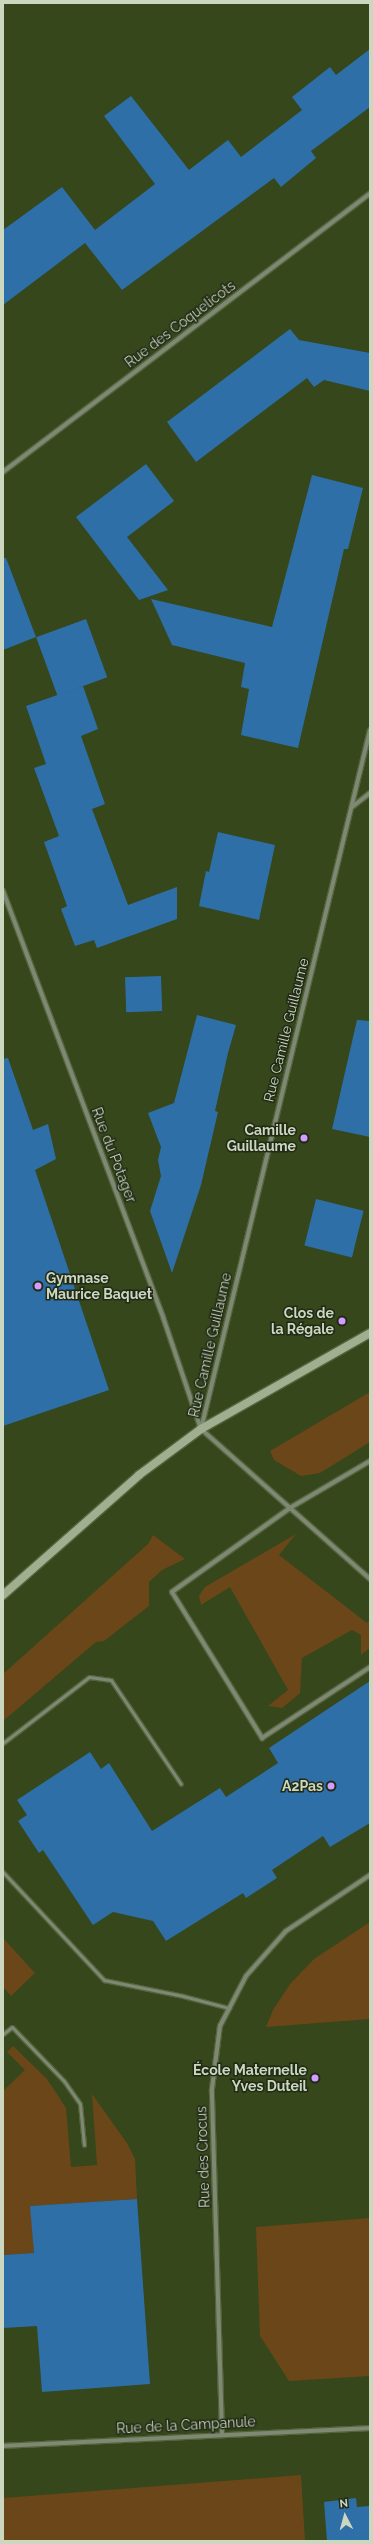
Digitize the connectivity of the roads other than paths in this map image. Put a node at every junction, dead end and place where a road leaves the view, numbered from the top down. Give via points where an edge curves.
1 (370, 193) edge
2 (3, 472) edge
3 (370, 730) edge
4 (370, 793) edge
5 (352, 807) junction
6 (3, 891) edge
7 (370, 1333) edge
8 (201, 1429) junction
9 (370, 1461) edge
10 (290, 1508) junction
11 (370, 1579) edge
12 (3, 1594) edge
13 (370, 1667) edge
14 (3, 1743) edge
15 (181, 1784) dead end
16 (3, 1872) edge
17 (370, 1875) edge
18 (229, 2008) junction
19 (3, 2034) edge
20 (84, 2145) dead end
21 (370, 2428) edge
22 (222, 2433) junction
23 (3, 2446) edge

1 - 2 street, Rue des Coquelicots
3 - 5 street, Rue Camille Guillaume
4 - 5 street
5 - 8 street, Rue Camille Guillaume
6 - 8 street, Rue du Potager via 160,1310
7 - 8 main road
8 - 10 street
8 - 12 main road via 139,1475
9 - 10 street
10 - 11 street
10 - 13 street via 172,1592 262,1738
14 - 15 lane via 89,1677 111,1680
16 - 18 lane via 104,1980
17 - 18 street, Rue des Crocus via 286,1931 246,1976
18 - 22 street, Rue des Crocus via 220,2026 212,2089
19 - 20 lane via 12,2026 64,2081 80,2104
21 - 22 street, Rue de la Campanule
22 - 23 street, Rue de la Campanule

